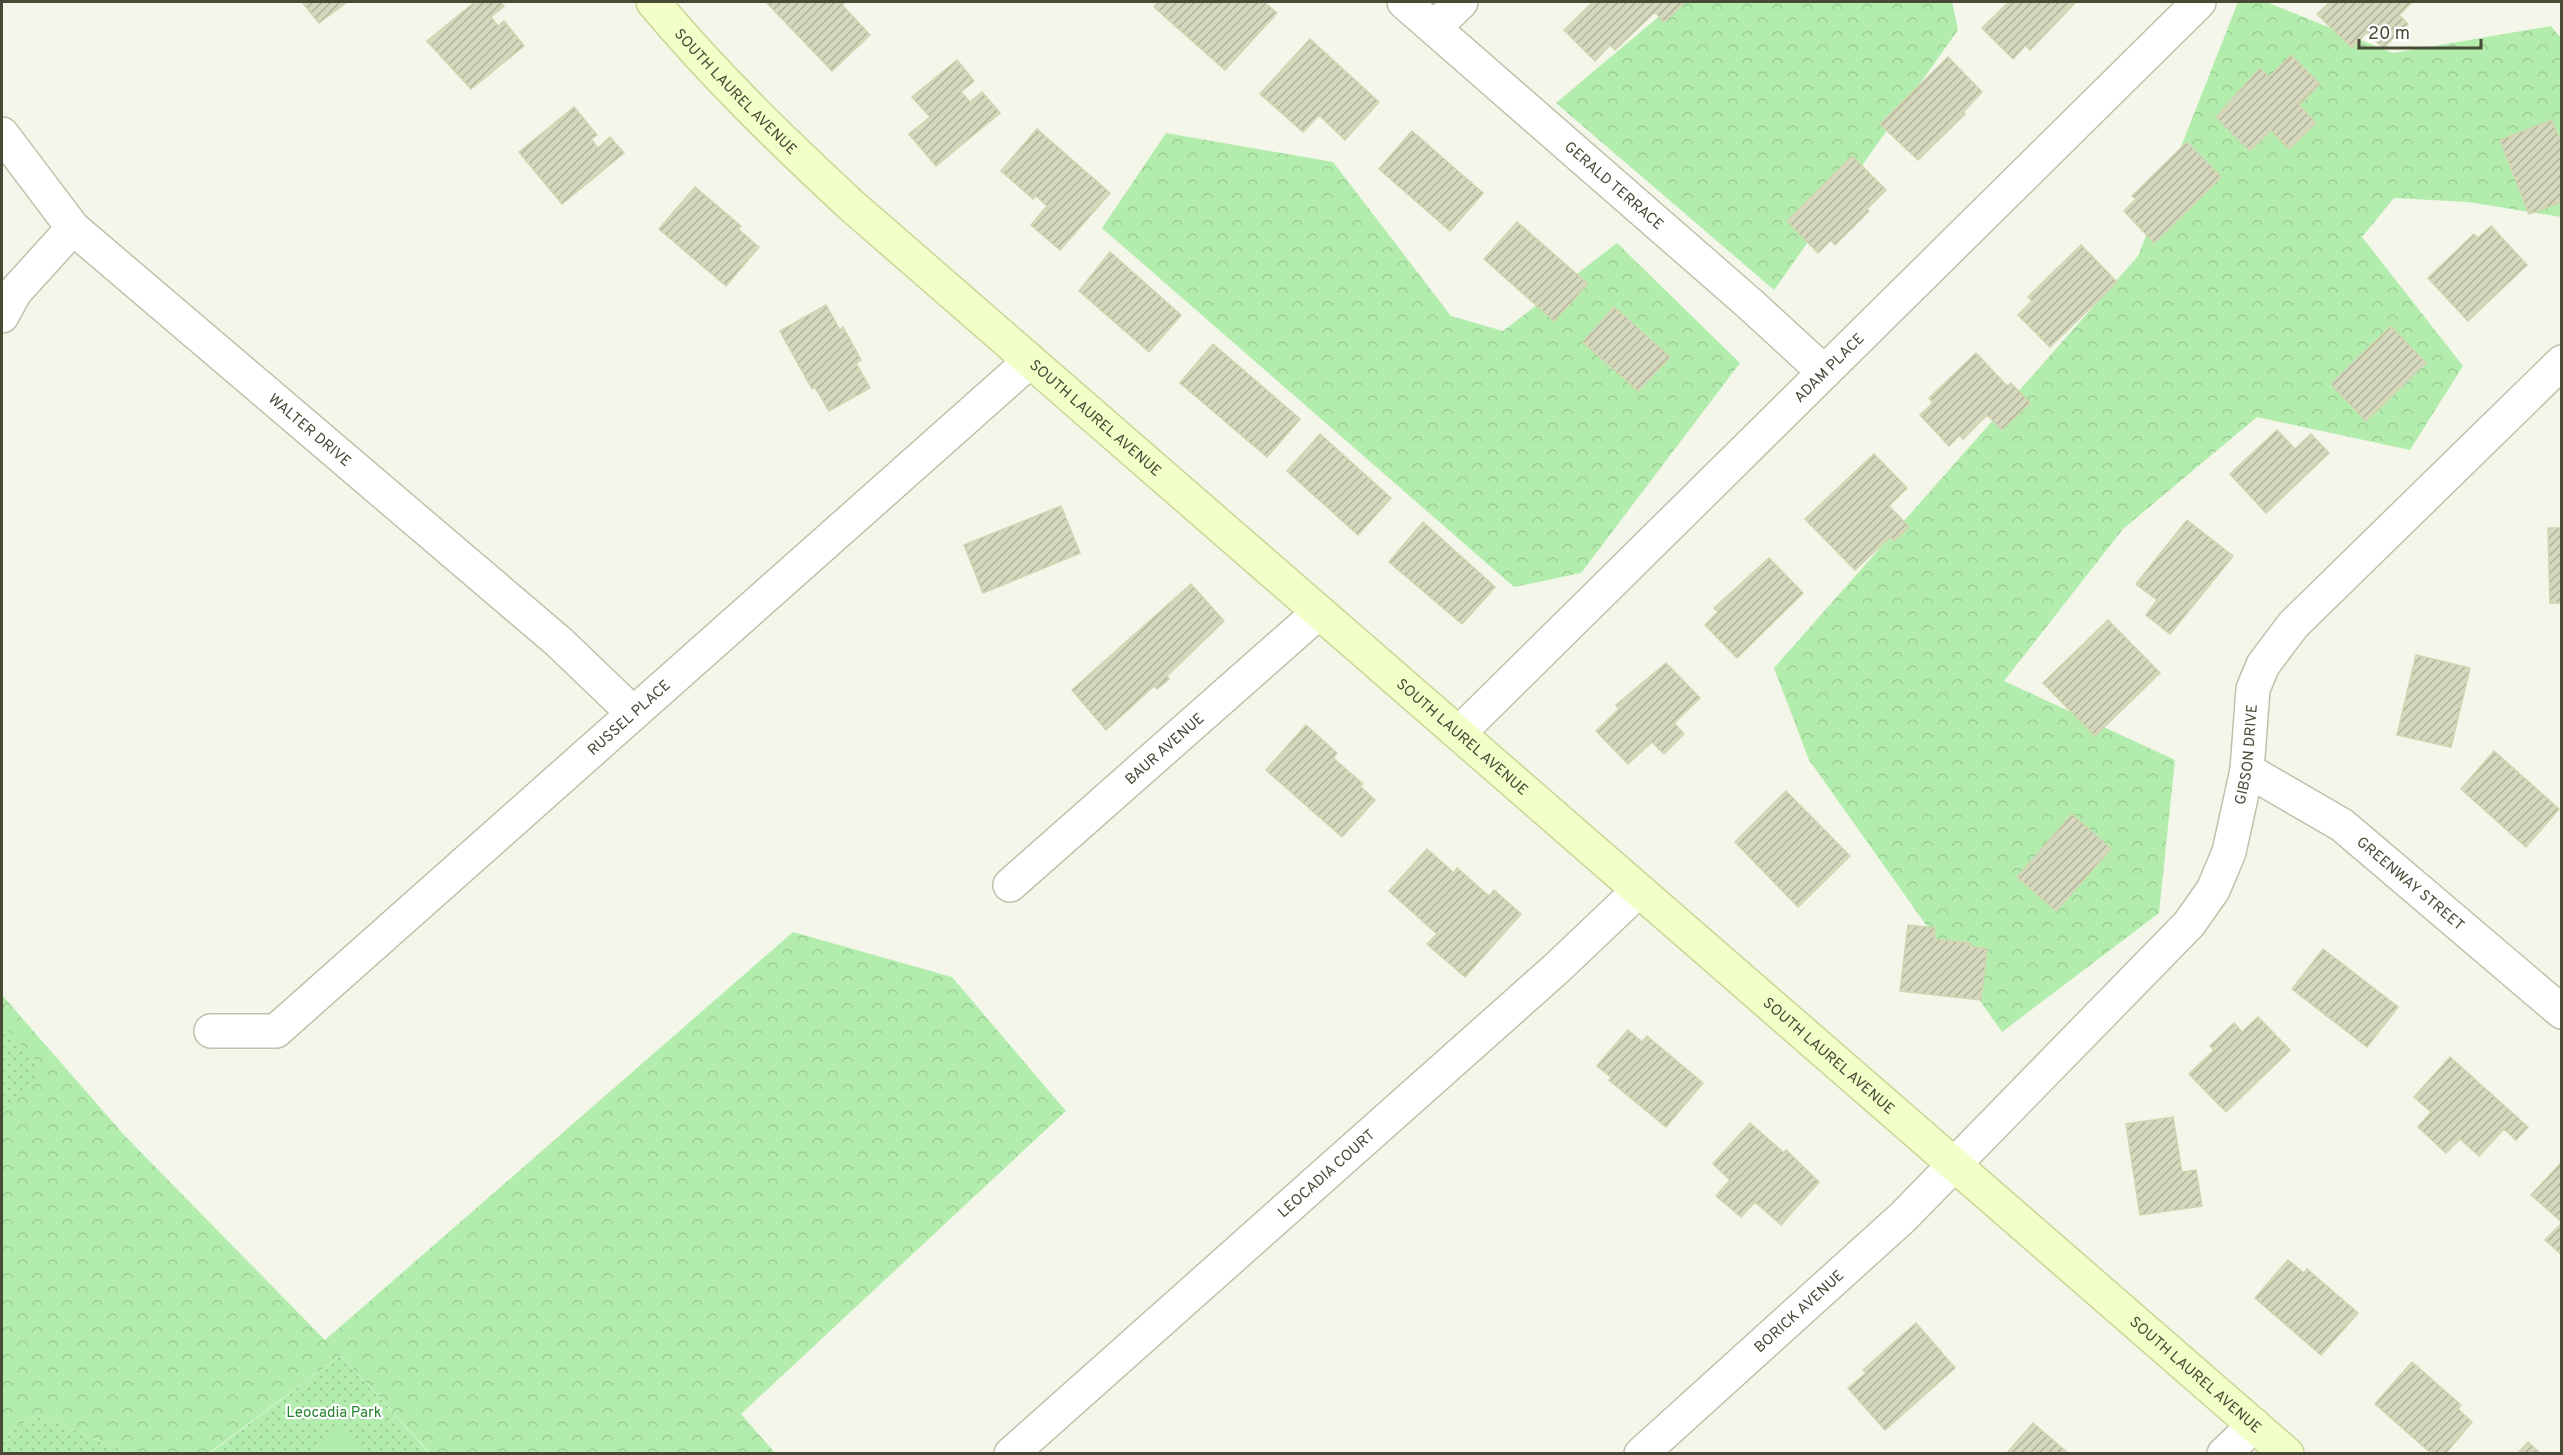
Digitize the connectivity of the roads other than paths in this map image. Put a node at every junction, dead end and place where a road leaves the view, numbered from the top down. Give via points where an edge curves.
1 (653, 2) edge
2 (1404, 2) edge
3 (1461, 2) edge
4 (2199, 2) edge
5 (1434, 28) junction
6 (2, 134) edge
7 (73, 228) junction
8 (2, 316) edge
9 (1029, 361) junction
10 (2562, 362) edge
11 (1824, 372) junction
12 (1318, 613) junction
13 (633, 713) junction
14 (1459, 733) junction
15 (2247, 770) junction
16 (1010, 885) dead end
17 (1638, 891) junction
18 (2562, 1012) edge
19 (211, 1031) dead end
20 (1953, 1165) junction
21 (2254, 1425) junction
22 (1011, 1454) edge
23 (1641, 1454) edge
24 (2224, 1454) edge
25 (2287, 1454) edge

1 - 9 street, SOUTH LAUREL AVENUE via 700,58 774,133
2 - 5 street, GERALD TERRACE
3 - 5 street
4 - 11 street, ADAM PLACE
5 - 11 street, GERALD TERRACE
6 - 7 street, WALTER DRIVE
7 - 8 street via 15,292
7 - 13 street, WALTER DRIVE via 559,642
9 - 12 street, SOUTH LAUREL AVENUE
9 - 13 street, RUSSEL PLACE
10 - 15 street, GIBSON DRIVE via 2281,641 2263,665 2253,689
11 - 14 street, ADAM PLACE
12 - 14 street, SOUTH LAUREL AVENUE
12 - 16 street, BAUR AVENUE
13 - 19 street, RUSSEL PLACE via 276,1031
14 - 17 street, SOUTH LAUREL AVENUE
15 - 18 street, GREENWAY STREET via 2342,825
15 - 20 street, GIBSON DRIVE via 2229,852 2212,891 2189,924
17 - 20 street, SOUTH LAUREL AVENUE
17 - 22 street, LEOCADIA COURT via 1548,976
20 - 21 street, SOUTH LAUREL AVENUE
20 - 23 street, BORICK AVENUE via 1801,1312
21 - 24 street
21 - 25 street, SOUTH LAUREL AVENUE

